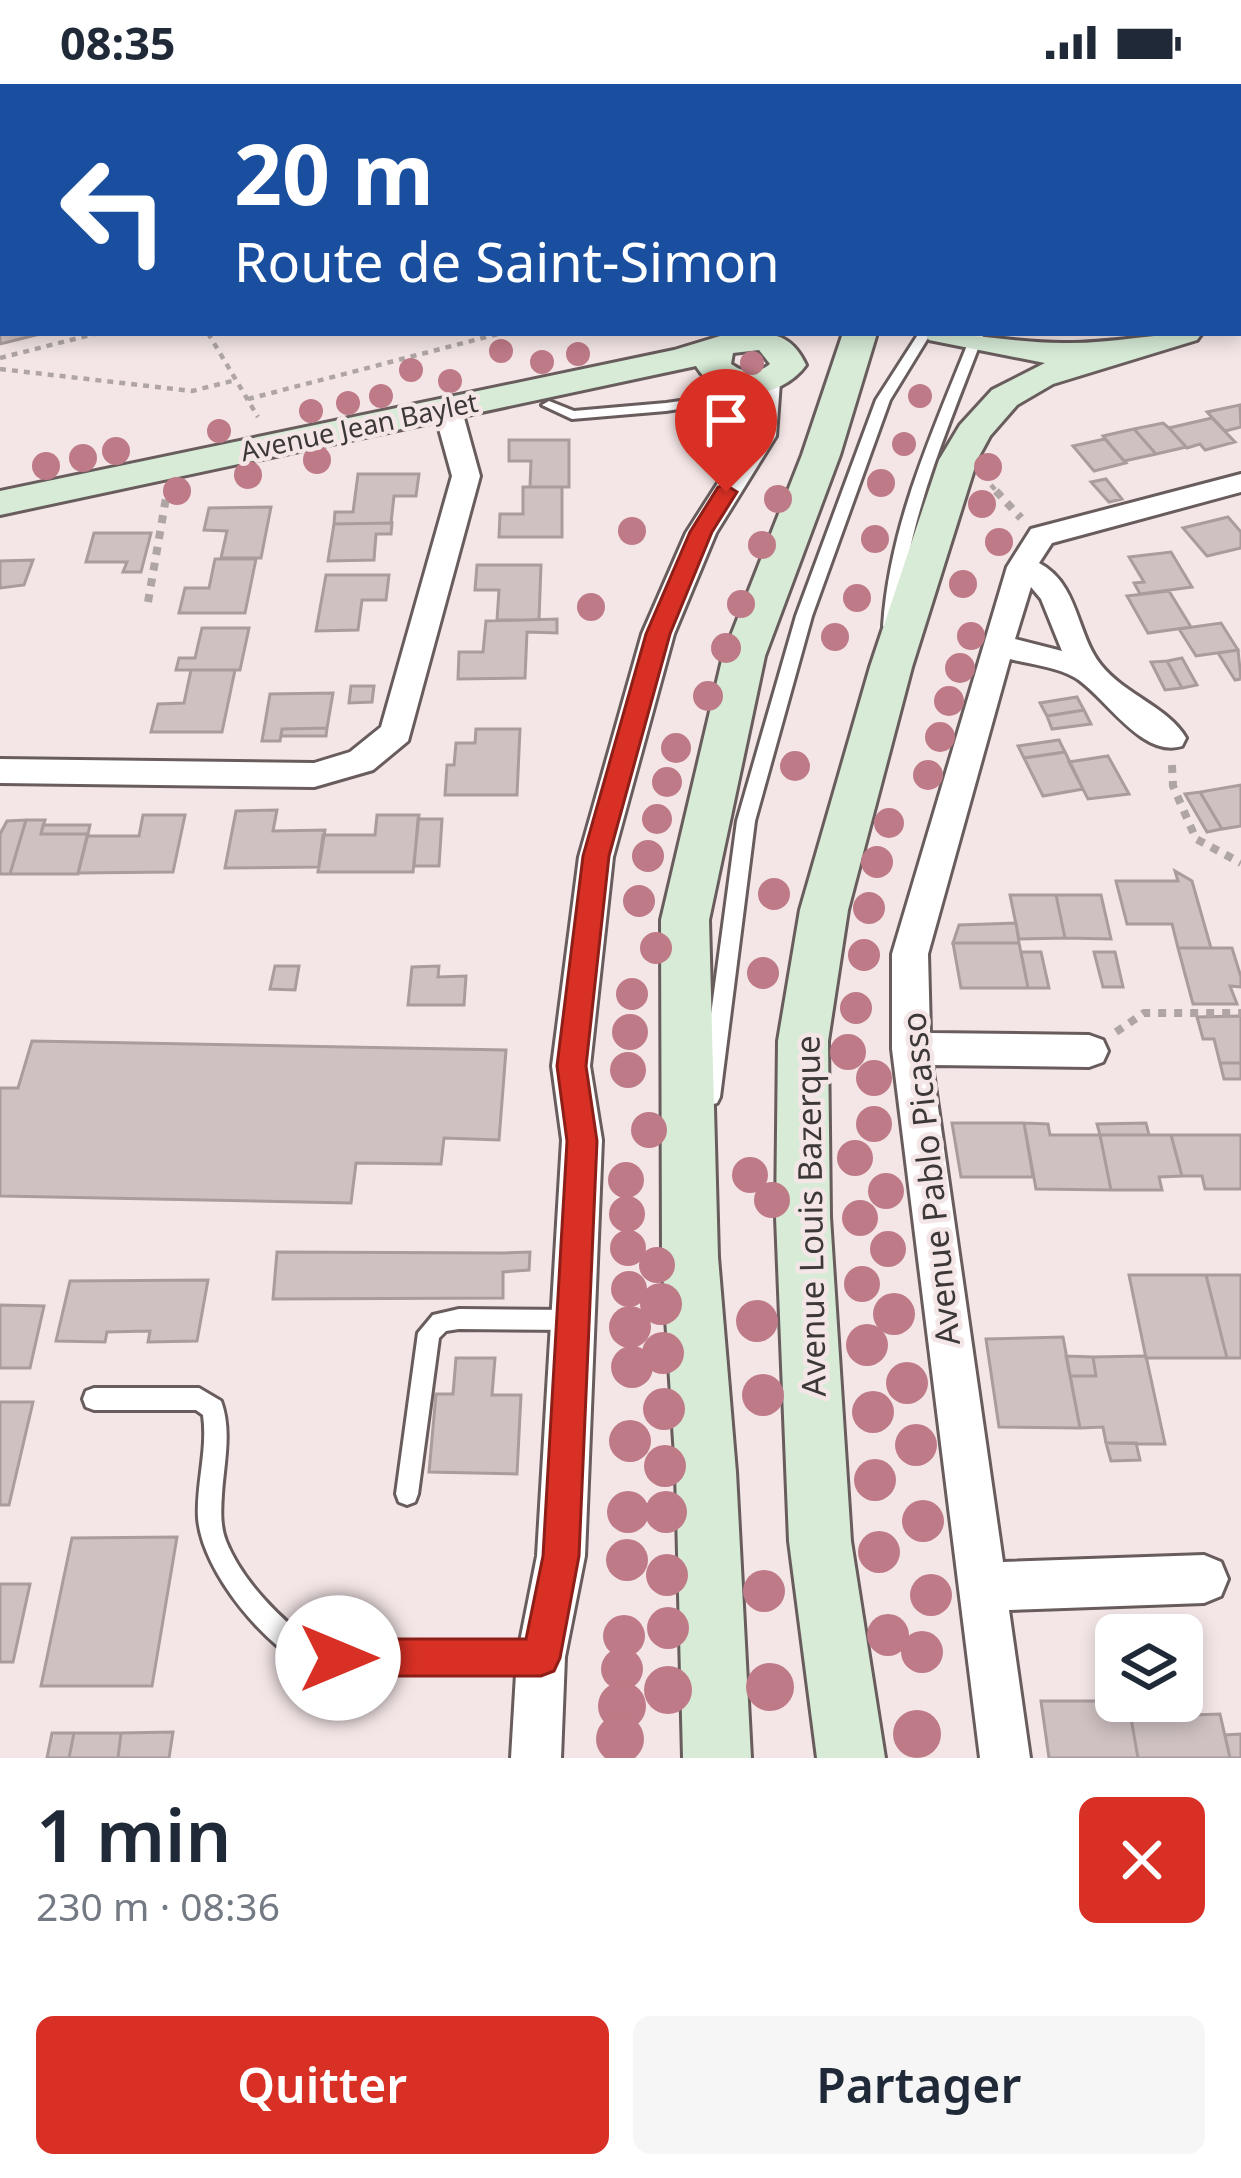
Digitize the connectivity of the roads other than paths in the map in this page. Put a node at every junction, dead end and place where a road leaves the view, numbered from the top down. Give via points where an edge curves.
1 (859, 336) edge
2 (923, 336) edge
3 (964, 336) edge
4 (1175, 336) edge
5 (765, 337) edge
6 (1115, 354) junction
7 (736, 372) junction
8 (450, 416) junction
9 (1241, 483) edge
10 (0, 503) edge
11 (0, 521) edge
12 (1032, 551) junction
13 (998, 645) junction
14 (891, 667) junction
15 (1086, 669) junction
16 (1170, 738) road end
17 (0, 771) edge
18 (910, 1049) junction
19 (1089, 1051) road end
20 (690, 1257) junction
21 (572, 1320) junction
22 (94, 1399) dead end
23 (407, 1494) dead end
24 (1204, 1579) dead end
25 (981, 1587) junction
26 (541, 1658) junction
27 (536, 1758) edge
28 (717, 1758) edge
29 (851, 1758) edge
30 (1005, 1758) edge

1 - 20 main road via 744,656 685,920
2 - 20 lane via 883,400 804,616 746,821
3 - 6 main road via 1022,351
3 - 14 lane via 890,585
4 - 6 main road, Avenue Louis Bazerque
5 - 7 main road via 788,365
6 - 14 main road, Avenue Louis Bazerque via 1025,381 984,412 958,460
7 - 8 main road, Avenue Jean Baylet
7 - 8 main road, Avenue Jean Baylet
7 - 21 street via 763,436 701,532 658,634 596,856 571,1066 582,1141
8 - 10 main road, Avenue Jean Baylet
8 - 11 main road, Avenue Jean Baylet
8 - 17 street via 466,476 395,733 361,761 314,775
9 - 12 street
12 - 13 street, Avenue Pablo Picasso
12 - 15 street
13 - 15 street
13 - 18 street, Avenue Pablo Picasso via 910,954
14 - 29 main road, Avenue Louis Bazerque via 824,910 803,1041 820,1541
15 - 16 street
18 - 19 street
18 - 25 street, Avenue Pablo Picasso
20 - 28 main road
21 - 23 lane via 458,1318 429,1333
21 - 26 street via 561,1556
22 - 26 lane via 199,1400 213,1409 216,1548 294,1647 316,1658
24 - 25 street
25 - 30 street, Avenue Pablo Picasso
26 - 27 street

